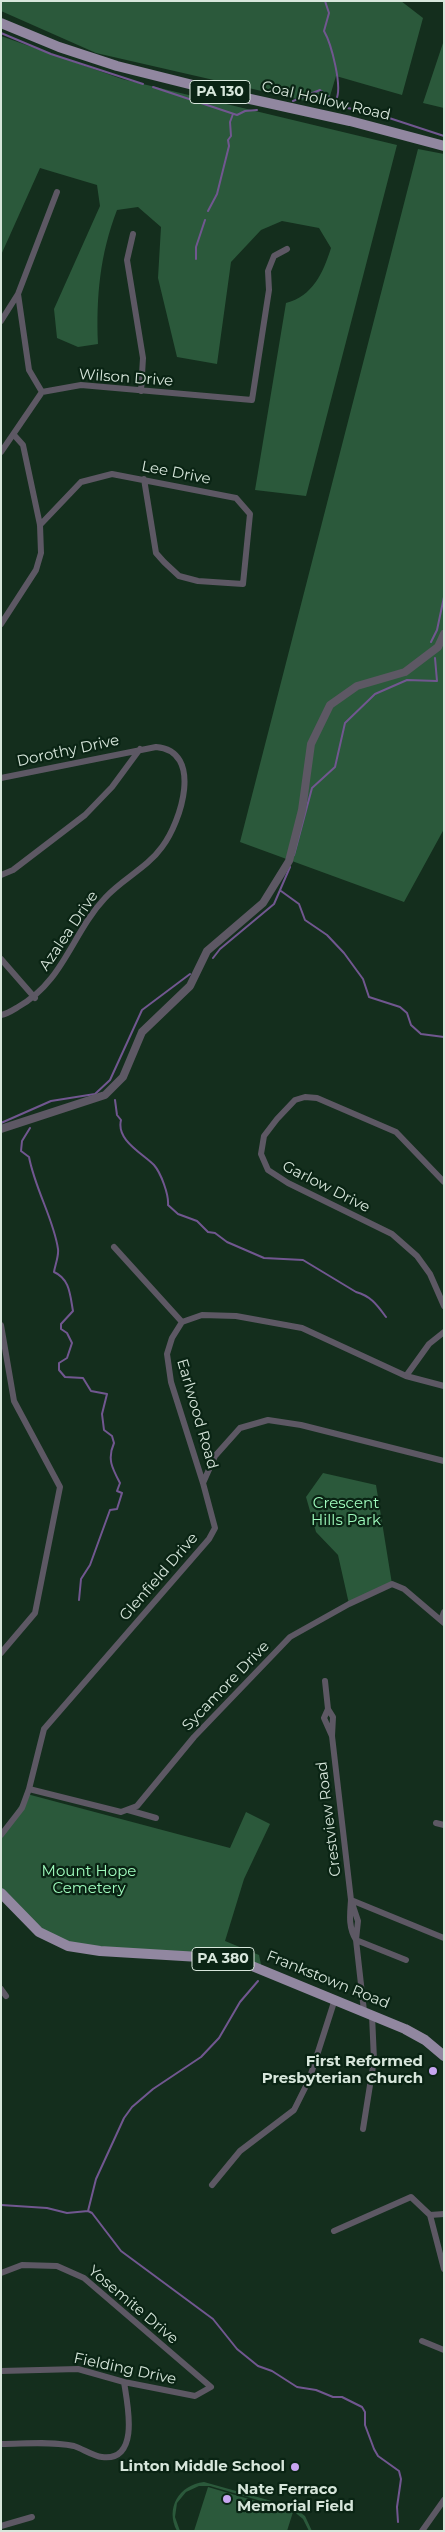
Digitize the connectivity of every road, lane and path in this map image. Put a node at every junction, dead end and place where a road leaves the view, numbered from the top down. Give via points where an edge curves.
1 (1, 23) edge
2 (444, 146) edge
3 (57, 192) dead end
4 (133, 234) dead end
5 (287, 249) dead end
6 (18, 294) junction
7 (1, 321) edge
8 (141, 391) junction
9 (42, 392) junction
10 (14, 435) junction
11 (1, 452) edge
12 (144, 479) junction
13 (40, 525) junction
14 (1, 624) edge
15 (444, 634) edge
16 (140, 749) junction
17 (1, 778) edge
18 (1, 875) edge
19 (1, 959) edge
20 (35, 998) junction
21 (1, 1015) edge
22 (1, 1129) edge
23 (444, 1182) edge
24 (114, 1247) dead end
25 (444, 1306) edge
26 (182, 1322) junction
27 (1, 1325) edge
28 (444, 1332) edge
29 (406, 1376) junction
30 (444, 1386) edge
31 (444, 1461) edge
32 (203, 1483) junction
33 (444, 1612) edge
34 (442, 1622) edge
35 (1, 1653) edge
36 (324, 1681) dead end
37 (29, 1789) junction
38 (128, 1810) junction
39 (156, 1818) dead end
40 (436, 1823) dead end
41 (444, 1825) edge
42 (1, 1835) edge
43 (1, 1893) edge
44 (351, 1900) junction
45 (444, 1938) edge
46 (356, 1940) junction
47 (406, 1960) dead end
48 (1, 1989) edge
49 (6, 1996) dead end
50 (335, 1999) junction
51 (368, 2013) junction
52 (444, 2056) edge
53 (363, 2129) dead end
54 (212, 2185) dead end
55 (444, 2214) edge
56 (430, 2215) junction
57 (334, 2231) dead end
58 (444, 2269) edge
59 (1, 2273) edge
60 (422, 2341) dead end
61 (444, 2350) edge
62 (1, 2371) edge
63 (124, 2382) junction
64 (211, 2388) joint
65 (1, 2444) edge
66 (444, 2500) edge
67 (32, 2516) dead end
68 (1, 2526) edge
69 (422, 2531) edge

1 - 2 main road, Coal Hollow Road / PA 130 via 117,66
3 - 6 street
4 - 8 street via 127,260 143,358
5 - 8 street, Wilson Drive via 274,256 268,271 269,290 252,400
6 - 7 street
6 - 9 street via 29,370
8 - 9 street, Wilson Drive via 81,385
9 - 10 street
10 - 11 street
10 - 13 street via 23,445
12 - 12 street, Lee Drive via 236,498 250,514 243,584 198,581 179,576 164,562 156,553
12 - 13 street, Lee Drive via 112,474 81,482
13 - 14 street via 41,553 36,570
15 - 22 street via 438,647 405,672 357,686 330,705 311,744 302,810 289,861 263,903 207,950 190,986 142,1032 123,1077 105,1095
16 - 17 street, Dorothy Drive
16 - 18 street via 112,787 85,815 13,870
16 - 20 street, Azalea Drive via 166,748 181,758 186,777 170,836 150,861 105,898 49,983
19 - 20 street
20 - 21 street, Azalea Drive
23 - 25 street, Garlow Drive via 396,1132 317,1098 295,1100 262,1139 261,1154 268,1170 392,1234 417,1256 430,1274
24 - 26 street
26 - 29 street via 202,1315 236,1316 302,1328
26 - 32 street, Earlwood Road via 167,1354 171,1382
27 - 35 street via 14,1401 60,1487 34,1613
28 - 29 street via 429,1344
29 - 30 street
31 - 32 street via 301,1425 268,1420 240,1428 215,1456
32 - 37 street, Glenfield Drive via 215,1528 44,1728
33 - 34 street
34 - 38 street, Sycamore Drive via 404,1589 392,1584 348,1604 290,1637 194,1737 137,1806
36 - 44 street, Crestview Road via 328,1709 324,1718 332,1736
37 - 38 street via 121,1812
37 - 42 street, Glenfield Drive via 22,1808
38 - 39 street
40 - 41 street
43 - 50 main road, Frankstown Road / PA 380 via 39,1932 68,1946 216,1958 266,1970
44 - 45 street
44 - 46 street, Crestview Road via 358,1920
46 - 47 street
46 - 51 street, Crestview Road
48 - 49 street
50 - 51 main road, Frankstown Road / PA 380
50 - 54 street via 309,2080 294,2110 240,2151
51 - 52 main road, Frankstown Road / PA 380 via 416,2034
51 - 53 street, Crestview Road via 374,2060
55 - 56 street
56 - 57 street via 411,2197
56 - 58 street
59 - 64 street, Yosemite Drive via 22,2265 57,2266 84,2278
60 - 61 street
62 - 63 street, Fielding Drive via 78,2369
63 - 64 street, Fielding Drive via 194,2396
63 - 65 street via 128,2442 116,2455 103,2457 72,2446
66 - 69 street
67 - 68 street

